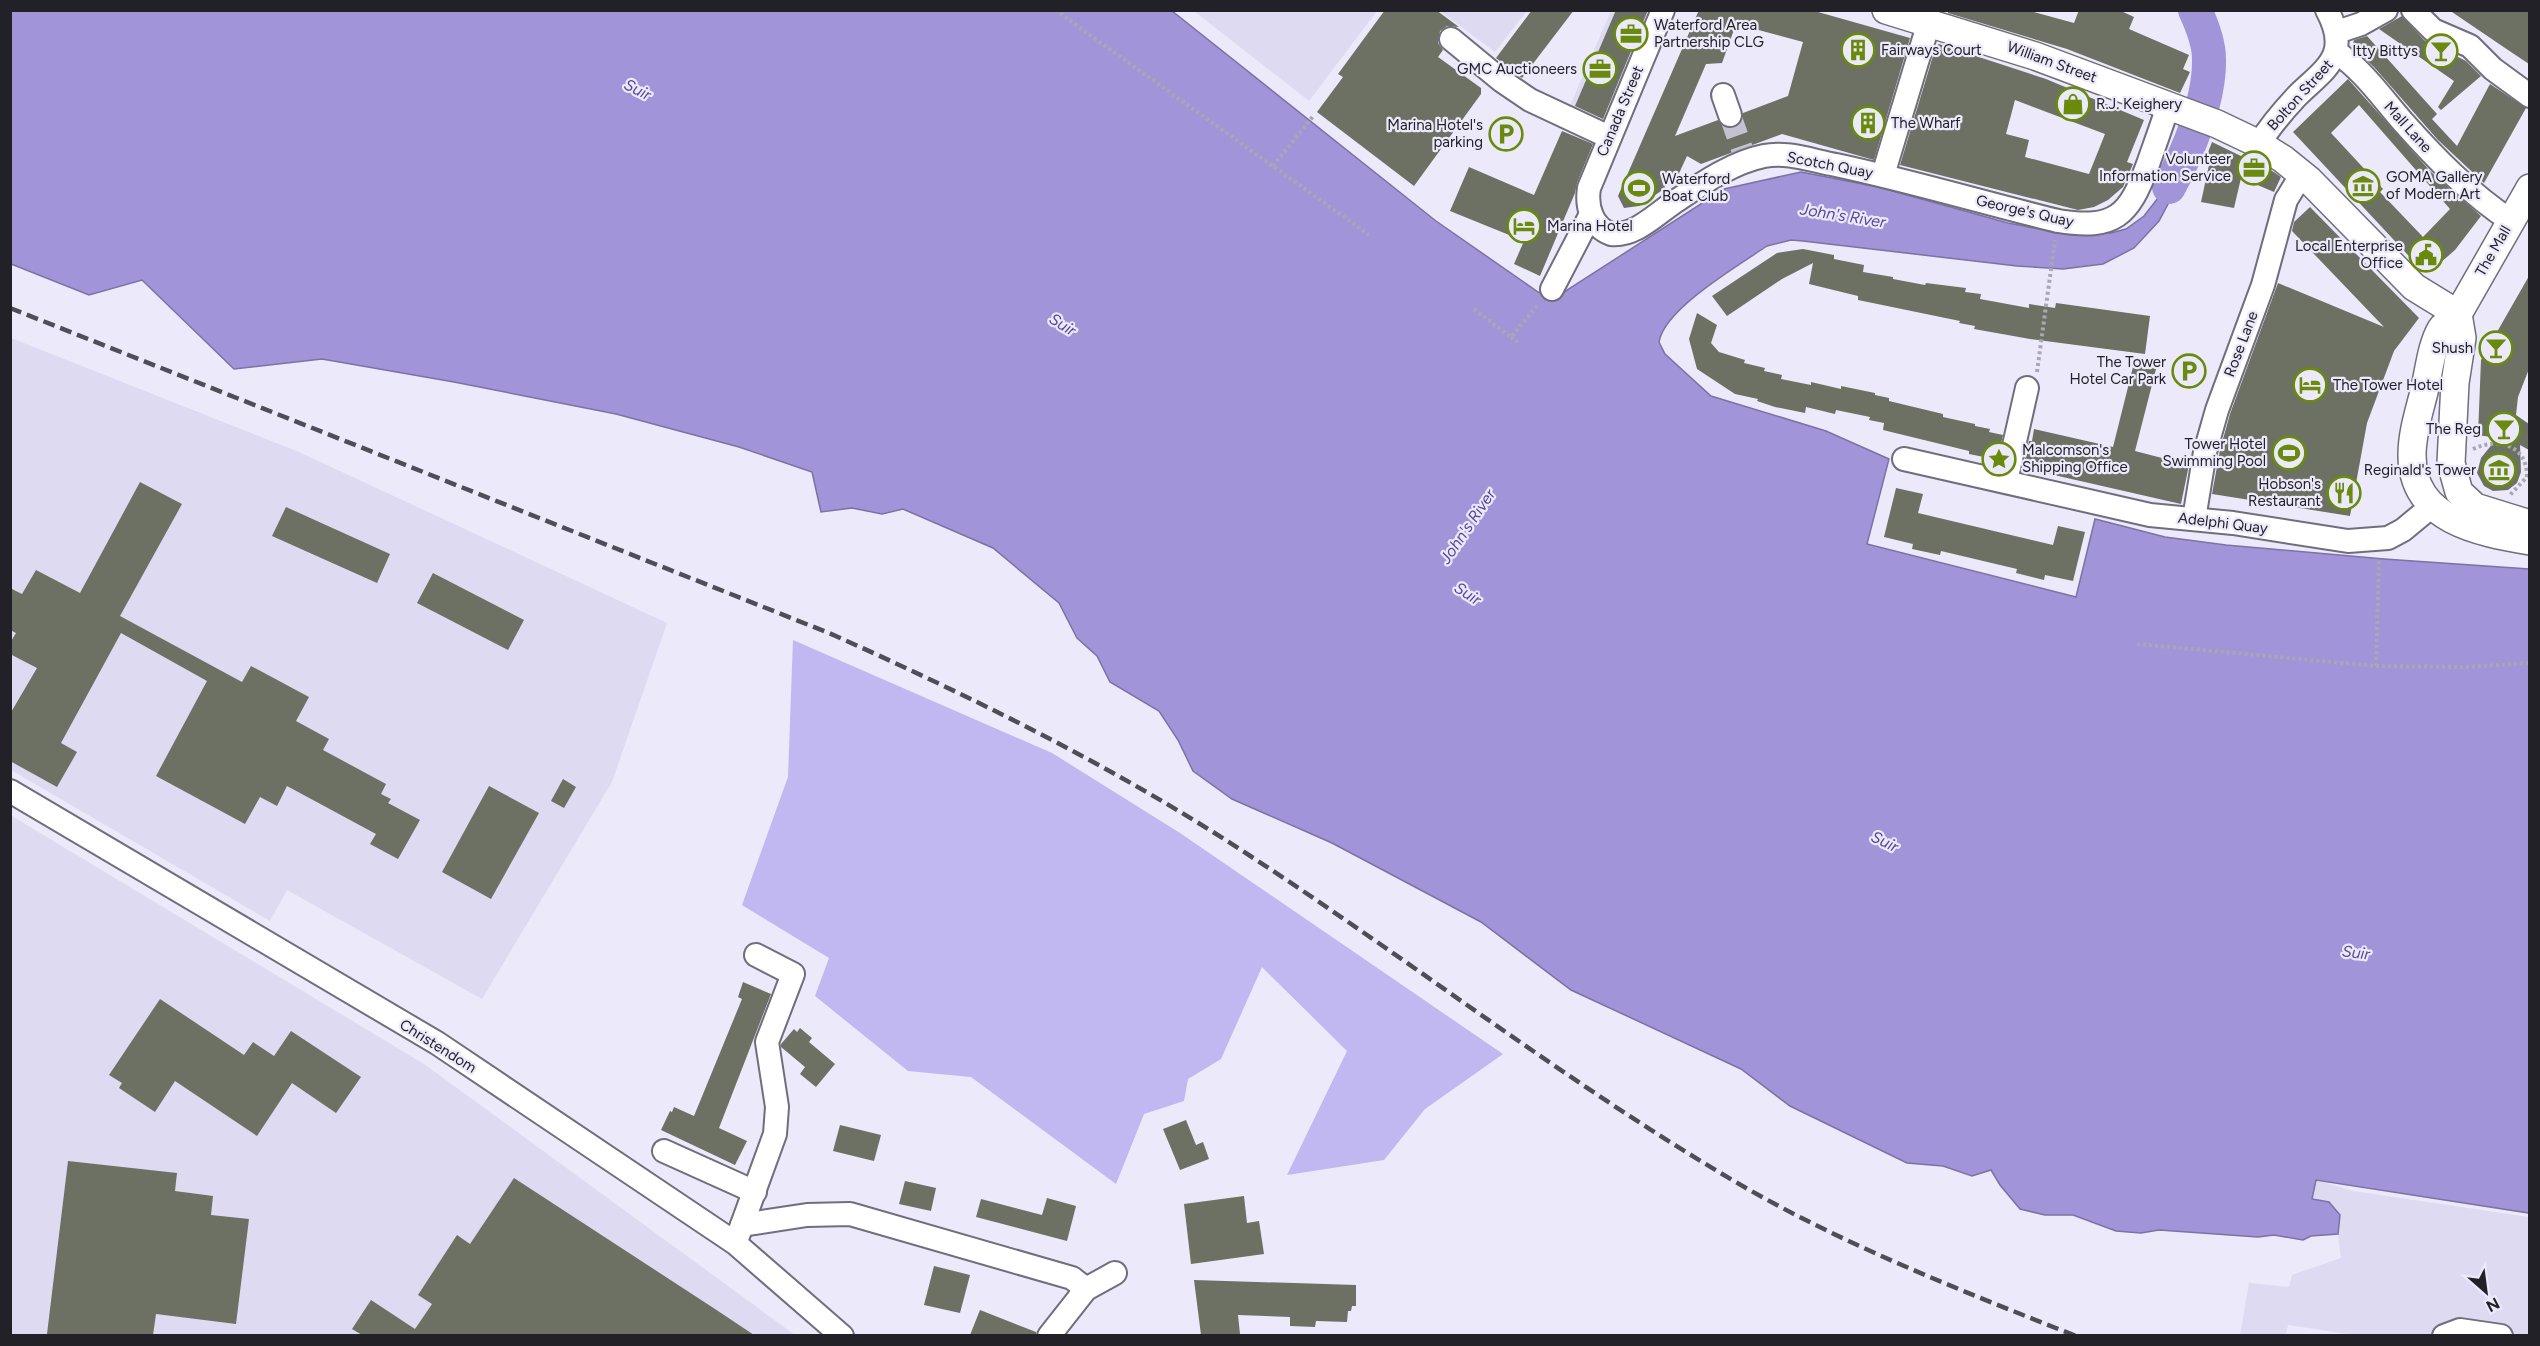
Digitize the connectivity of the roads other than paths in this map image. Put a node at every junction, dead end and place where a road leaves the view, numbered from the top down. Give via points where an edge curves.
1 (1663, 10) edge
2 (1886, 10) edge
3 (2327, 10) edge
4 (2386, 10) edge
5 (2413, 10) edge
6 (1929, 22) junction
7 (2336, 42) junction
8 (1446, 46) dead end
9 (2529, 96) edge
10 (2175, 109) junction
11 (1609, 137) junction
12 (2259, 144) junction
13 (2302, 174) junction
14 (1883, 176) junction
15 (2529, 188) edge
16 (1591, 214) junction
17 (2511, 221) junction
18 (1552, 288) road end
19 (2458, 314) junction
20 (2031, 383) road end
21 (1904, 459) dead end
22 (2454, 478) junction
23 (2006, 482) junction
24 (2432, 506) junction
25 (2194, 519) junction
26 (2529, 524) edge
27 (2529, 541) edge
28 (10, 790) edge
29 (756, 955) dead end
30 (664, 1151) dead end
31 (755, 1192) junction
32 (738, 1234) junction
33 (1115, 1273) dead end
34 (1086, 1289) junction
35 (842, 1335) edge
36 (1049, 1335) edge
37 (2444, 1335) edge
38 (2501, 1335) edge

1 - 11 street, Canada Street
2 - 6 main road, William Street
3 - 7 street
4 - 7 street
5 - 9 street via 2433,30 2470,46
6 - 10 main road, William Street via 2035,56
6 - 14 street
7 - 12 street, Bolton Street via 2324,71 2278,117
7 - 17 street, Mall Lane via 2454,178
8 - 11 street via 1510,93
10 - 12 main road, William Street
10 - 14 street, George's Quay via 2135,196 2121,213 2102,222 2058,221
11 - 16 street, Canada Street via 1589,188
12 - 13 main road, William Street
13 - 19 main road, William Street via 2414,287
13 - 25 street, Rose Lane via 2286,200 2263,285 2217,410 2206,446
14 - 16 street, Scotch Quay via 1782,155 1744,155 1623,234 1606,232
15 - 17 main road, The Mall
16 - 18 street
17 - 19 main road, The Mall
19 - 22 main road via 2462,338 2455,382
19 - 24 main road, The Mall via 2442,328 2438,338 2413,441 2415,479
20 - 23 street
21 - 23 street, Adelphi Quay
22 - 24 main road
22 - 26 main road via 2468,502
23 - 25 street, Adelphi Quay via 2150,515
24 - 25 street, Adelphi Quay via 2403,530 2380,540 2348,541
24 - 27 main road via 2468,527
28 - 32 street, Christendom via 437,1043
29 - 31 street via 793,974 767,1042 777,1107 775,1134
30 - 31 street
31 - 32 street
32 - 34 street via 807,1215 850,1214 1072,1278
32 - 35 street, Christendom
33 - 34 street
34 - 36 street
37 - 38 street via 2460,1330

